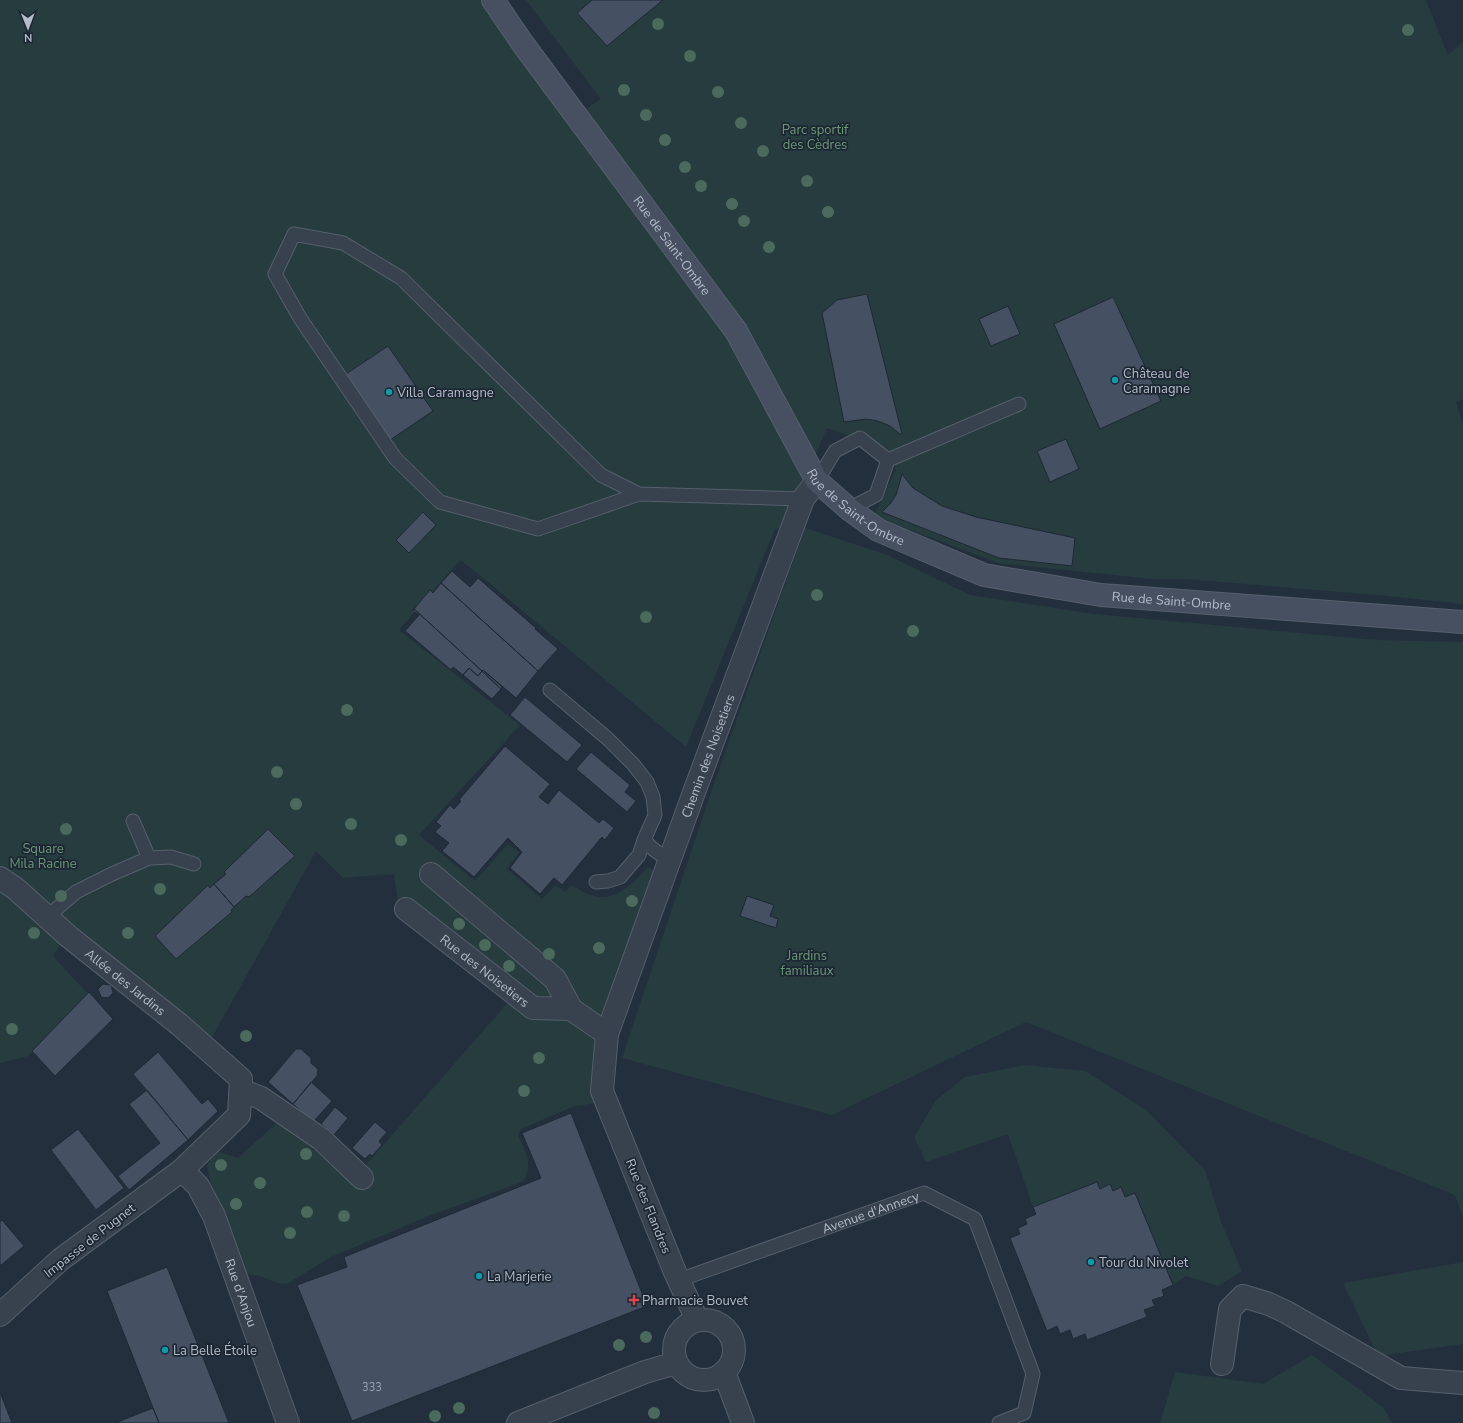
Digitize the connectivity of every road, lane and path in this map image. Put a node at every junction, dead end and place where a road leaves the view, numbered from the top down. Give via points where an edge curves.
1 (493, 0) edge
2 (1019, 404) dead end
3 (888, 460) junction
4 (817, 482) junction
5 (639, 494) junction
6 (803, 499) junction
7 (850, 509) junction
8 (1463, 622) edge
9 (550, 690) dead end
10 (133, 821) dead end
11 (644, 840) junction
12 (149, 858) junction
13 (670, 860) junction
14 (194, 864) dead end
15 (431, 874) dead end
16 (0, 878) edge
17 (596, 882) dead end
18 (406, 909) dead end
19 (47, 917) junction
20 (571, 1009) junction
21 (608, 1034) junction
22 (240, 1090) junction
23 (182, 1170) junction
24 (362, 1178) dead end
25 (679, 1280) junction
26 (0, 1315) edge
27 (697, 1320) junction
28 (676, 1363) junction
29 (1222, 1364) dead end
30 (724, 1372) junction
31 (1463, 1383) edge
32 (1023, 1418) edge
33 (288, 1423) edge
34 (518, 1423) edge
35 (743, 1423) edge
36 (999, 1423) edge

1 - 4 street, Rue de Saint-Ombre via 736,331
2 - 3 lane
3 - 4 lane via 860,438 835,451
3 - 7 lane via 876,494
4 - 6 street, Chemin des Noisetiers
4 - 7 street, Rue de Saint-Ombre
5 - 5 lane via 538,528 440,502 394,458 300,318 275,274 294,234 343,243 401,278 601,475
5 - 6 lane
6 - 13 street, Chemin des Noisetiers
7 - 8 street, Rue de Saint-Ombre via 878,530 984,575 1100,596
9 - 11 lane via 608,739 647,782 653,797 655,815
10 - 12 lane
11 - 13 lane
11 - 17 lane via 638,856 620,877
12 - 14 lane via 171,857
12 - 19 lane via 76,892
13 - 21 street, Chemin des Noisetiers
15 - 20 street via 554,979
16 - 19 street, Allée des Jardins
18 - 20 street, Rue des Noisetiers via 533,1008
19 - 22 street, Allée des Jardins via 219,1059 241,1079
20 - 21 street
21 - 25 street, Rue des Flandres via 602,1091
22 - 23 street, Allée des Jardins via 239,1115
22 - 24 street via 261,1098 321,1139
23 - 26 street, Impasse de Pugnet via 60,1260
23 - 33 street, Rue d'Anjou via 198,1186 214,1216
25 - 27 street, Rue des Flandres
25 - 32 lane, Avenue d'Annecy via 924,1193 975,1219 1033,1374
27 - 28 street via 688,1324 676,1337
27 - 30 street via 716,1322 730,1335 734,1355
28 - 30 street via 682,1371 698,1379 708,1380
28 - 34 street via 645,1372
29 - 31 street via 1230,1309 1243,1296 1286,1312 1401,1378
30 - 35 street
32 - 36 lane, Avenue d'Annecy

